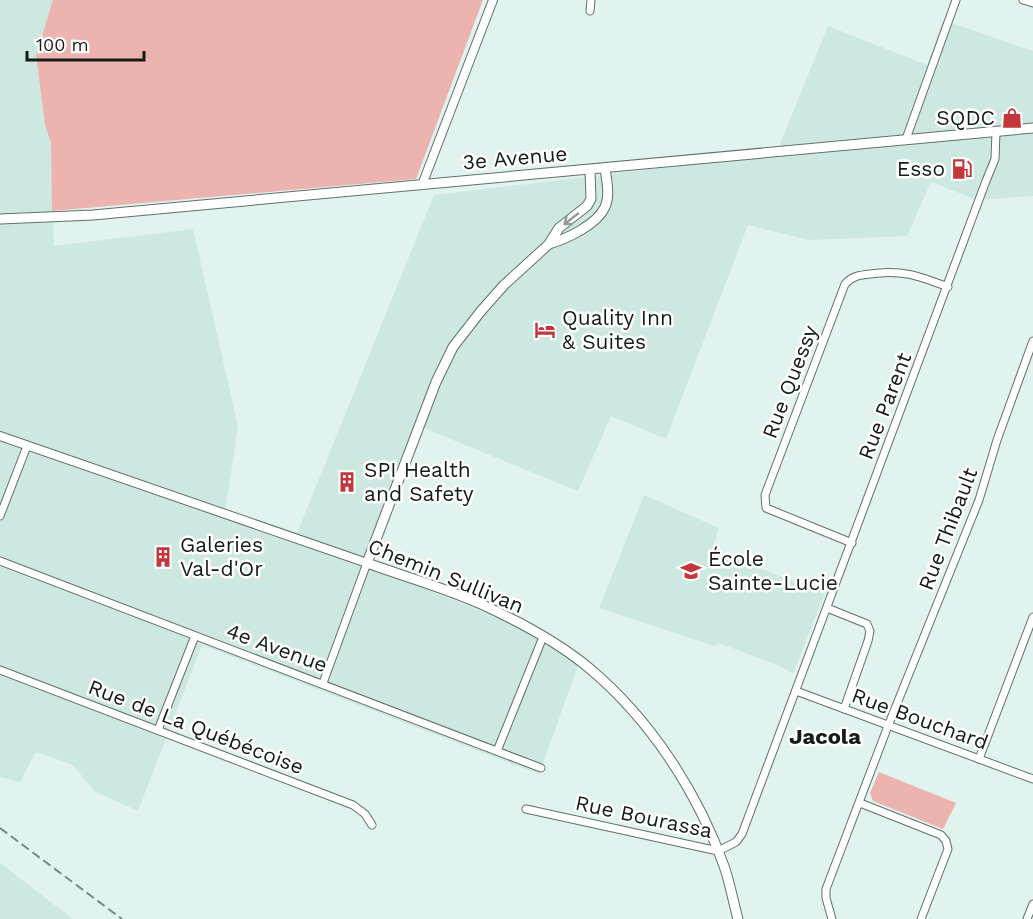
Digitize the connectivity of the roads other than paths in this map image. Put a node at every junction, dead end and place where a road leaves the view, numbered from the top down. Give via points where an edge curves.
1 (493, 0) edge
2 (591, 0) edge
3 (956, 0) edge
4 (1023, 0) edge
5 (1033, 3) edge
6 (591, 11) dead end
7 (1033, 128) edge
8 (996, 132) junction
9 (906, 140) junction
10 (605, 169) junction
11 (590, 170) junction
12 (422, 185) junction
13 (0, 219) edge
14 (549, 244) junction
15 (948, 287) junction
16 (1033, 341) edge
17 (0, 436) edge
18 (27, 446) junction
19 (0, 516) edge
20 (852, 543) junction
21 (0, 561) edge
22 (367, 563) junction
23 (827, 608) junction
24 (1033, 617) edge
25 (195, 636) junction
26 (543, 637) junction
27 (0, 670) edge
28 (323, 683) junction
29 (796, 691) junction
30 (844, 709) junction
31 (888, 726) junction
32 (158, 730) junction
33 (497, 751) junction
34 (979, 759) junction
35 (541, 768) dead end
36 (1033, 779) edge
37 (860, 803) junction
38 (526, 810) dead end
39 (372, 825) dead end
40 (718, 851) junction
41 (1033, 904) edge
42 (738, 919) edge
43 (832, 919) edge
44 (921, 919) edge
45 (1027, 919) edge

1 - 12 street
2 - 6 street
3 - 9 street
4 - 5 street
7 - 8 main road, 3e Avenue
8 - 9 main road, 3e Avenue
8 - 15 street, Rue Parent via 995,159
9 - 10 main road, 3e Avenue
10 - 11 main road, 3e Avenue
10 - 14 main road via 606,206 600,215 567,239
11 - 12 main road, 3e Avenue
11 -> 14 main road via 591,199 559,228
12 - 13 main road, 3e Avenue via 93,216
14 - 22 main road via 504,285 453,347
15 - 20 street, Rue Parent
15 - 20 street, Rue Quessy via 891,271 855,276 845,284 765,495 766,508
16 - 31 street, Rue Thibault via 980,500
17 - 18 street, Chemin Sullivan
18 - 19 street
18 - 22 street, Chemin Sullivan
20 - 23 street, Rue Parent
21 - 25 street, 4e Avenue
22 - 26 main road, Chemin Sullivan via 482,605
22 - 28 street
23 - 29 street, Rue Parent
23 - 30 street via 867,624 870,631
24 - 34 street
25 - 28 street, 4e Avenue
25 - 32 street
26 - 33 street
26 - 40 main road, Chemin Sullivan via 588,667 634,711 680,777
27 - 32 street, Rue de La Québécoise
28 - 33 street, 4e Avenue
29 - 30 street, Rue Bouchard
29 - 40 street, Rue Bourassa via 742,834 736,842
30 - 31 street, Rue Bouchard
31 - 34 street, Rue Bouchard
31 - 37 street, Rue Thibault
32 - 39 street, Rue de La Québécoise via 353,805
33 - 35 street, 4e Avenue
34 - 36 street, Rue Bouchard
37 - 43 street, Rue Thibault via 826,889
37 - 44 street via 941,835 946,841 948,849
38 - 40 street, Rue Bourassa
40 - 42 main road, Chemin Sullivan
41 - 45 street

